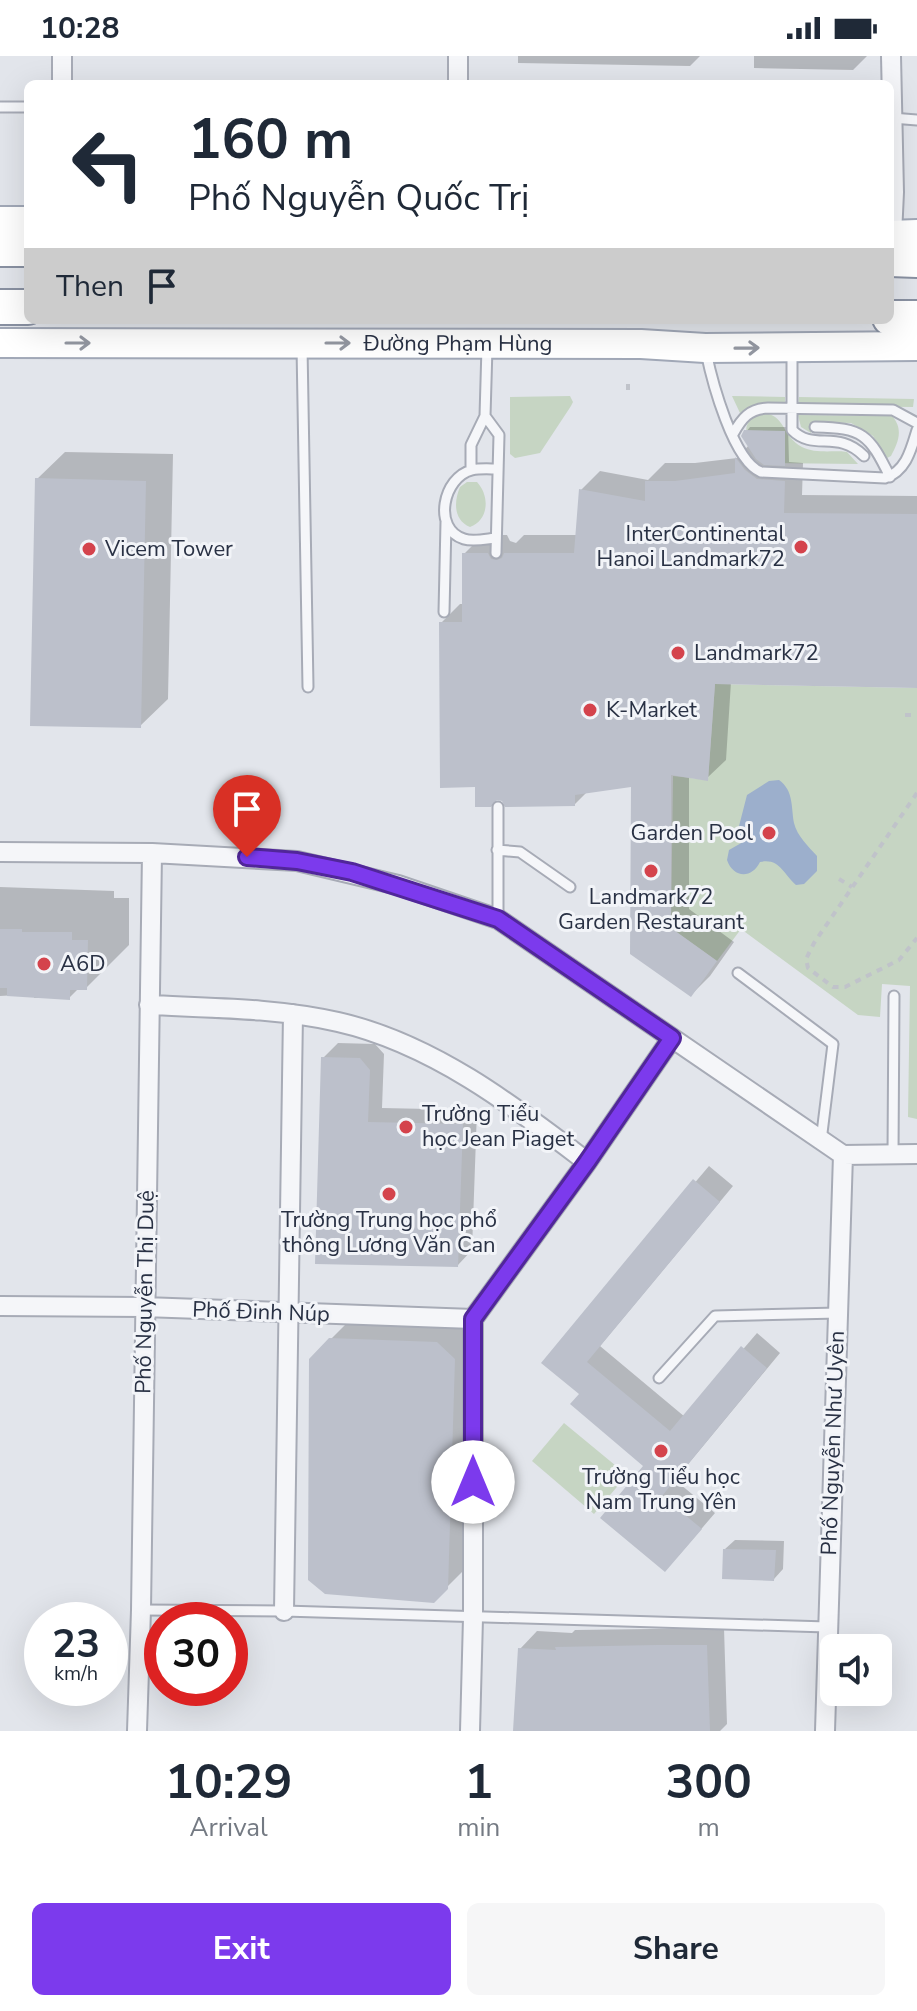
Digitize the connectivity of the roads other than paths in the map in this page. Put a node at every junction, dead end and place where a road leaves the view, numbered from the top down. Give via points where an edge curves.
1 (62, 56) edge
2 (458, 56) edge
3 (891, 56) edge
4 (62, 80) edge
5 (458, 80) edge
6 (891, 80) edge
7 (0, 107) edge
8 (24, 107) edge
9 (894, 118) edge
10 (917, 120) edge
11 (894, 192) edge
12 (0, 221) edge
13 (24, 221) edge
14 (897, 241) edge
15 (0, 249) edge
16 (24, 249) edge
17 (917, 260) edge
18 (0, 307) edge
19 (24, 307) edge
20 (894, 318) edge
21 (917, 318) edge
22 (626, 324) edge
23 (0, 343) edge
24 (302, 344) junction
25 (487, 344) junction
26 (641, 344) junction
27 (917, 346) edge
28 (792, 347) junction
29 (705, 348) junction
30 (790, 409) junction
31 (485, 416) junction
32 (917, 423) edge
33 (815, 427) dead end
34 (917, 430) edge
35 (733, 434) junction
36 (864, 456) dead end
37 (498, 469) junction
38 (471, 470) junction
39 (890, 477) junction
40 (446, 522) junction
41 (496, 538) junction
42 (496, 553) dead end
43 (444, 612) dead end
44 (308, 687) dead end
45 (498, 807) dead end
46 (497, 850) junction
47 (0, 852) edge
48 (152, 853) junction
49 (570, 887) dead end
50 (498, 919) junction
51 (738, 973) dead end
52 (894, 996) dead end
53 (149, 1005) junction
54 (293, 1014) junction
55 (672, 1038) junction
56 (821, 1141) junction
57 (893, 1154) junction
58 (917, 1154) edge
59 (843, 1155) junction
60 (587, 1162) junction
61 (0, 1306) edge
62 (144, 1307) junction
63 (838, 1313) junction
64 (288, 1314) junction
65 (473, 1319) junction
66 (659, 1378) dead end
67 (141, 1610) junction
68 (284, 1611) junction
69 (473, 1618) junction
70 (827, 1627) junction
71 (137, 1731) edge
72 (470, 1731) edge
73 (825, 1731) edge

1 - 4 street
2 - 5 street
3 - 6 street
7 - 8 lane
9 - 10 lane
11 - 14 street
12 - 13 main road
14 - 17 highway
15 - 16 highway
18 - 19 highway
20 - 21 highway
22 - 26 main road
23 -> 24 main road, Đường Phạm Hùng
24 -> 25 main road, Đường Phạm Hùng
24 - 44 lane
25 - 26 main road, Đường Phạm Hùng
25 - 31 lane
26 - 29 main road, Đường Phạm Hùng
27 - 28 main road, Đường Phạm Hùng
29 -> 28 main road, Đường Phạm Hùng
28 - 30 lane
29 - 35 lane
30 - 32 lane via 893,410
30 - 35 lane via 756,409
30 - 36 lane via 792,430 799,438 837,440
31 - 37 lane via 499,435
31 - 38 lane via 471,445
33 - 39 lane via 858,432 874,447
34 - 39 lane via 908,457
35 - 39 lane via 741,455 761,472
37 - 38 lane
37 - 41 lane
38 - 40 lane via 449,488
40 - 41 lane via 465,539
40 - 43 lane
41 - 42 lane
45 - 46 lane
46 - 49 lane via 520,852
46 - 50 lane
47 - 48 street
48 - 50 street via 297,861 398,885
48 - 53 street, Phố Nguyễn Thị Duệ
50 - 55 street
51 - 56 lane via 833,1044
52 - 57 lane
53 - 54 street
53 - 62 street, Phố Nguyễn Thị Duệ
54 - 60 street via 354,1027 432,1059 518,1110
54 - 64 street
55 - 56 street
55 - 60 street
56 - 59 street
57 - 58 street
57 - 59 street
59 - 63 street, Phố Nguyễn Như Uyên
60 - 65 street
61 - 62 street, Phố Đinh Núp
62 - 64 street, Phố Đinh Núp
62 - 67 street, Phố Nguyễn Thị Duệ
63 - 66 lane via 715,1316
63 - 70 street, Phố Nguyễn Như Uyên
64 - 65 street, Phố Đinh Núp
64 - 68 street
65 - 69 street
67 - 68 lane
67 - 71 street, Phố Nguyễn Thị Duệ
68 - 69 lane
69 - 70 lane
69 - 72 street
70 - 73 street, Phố Nguyễn Như Uyên

